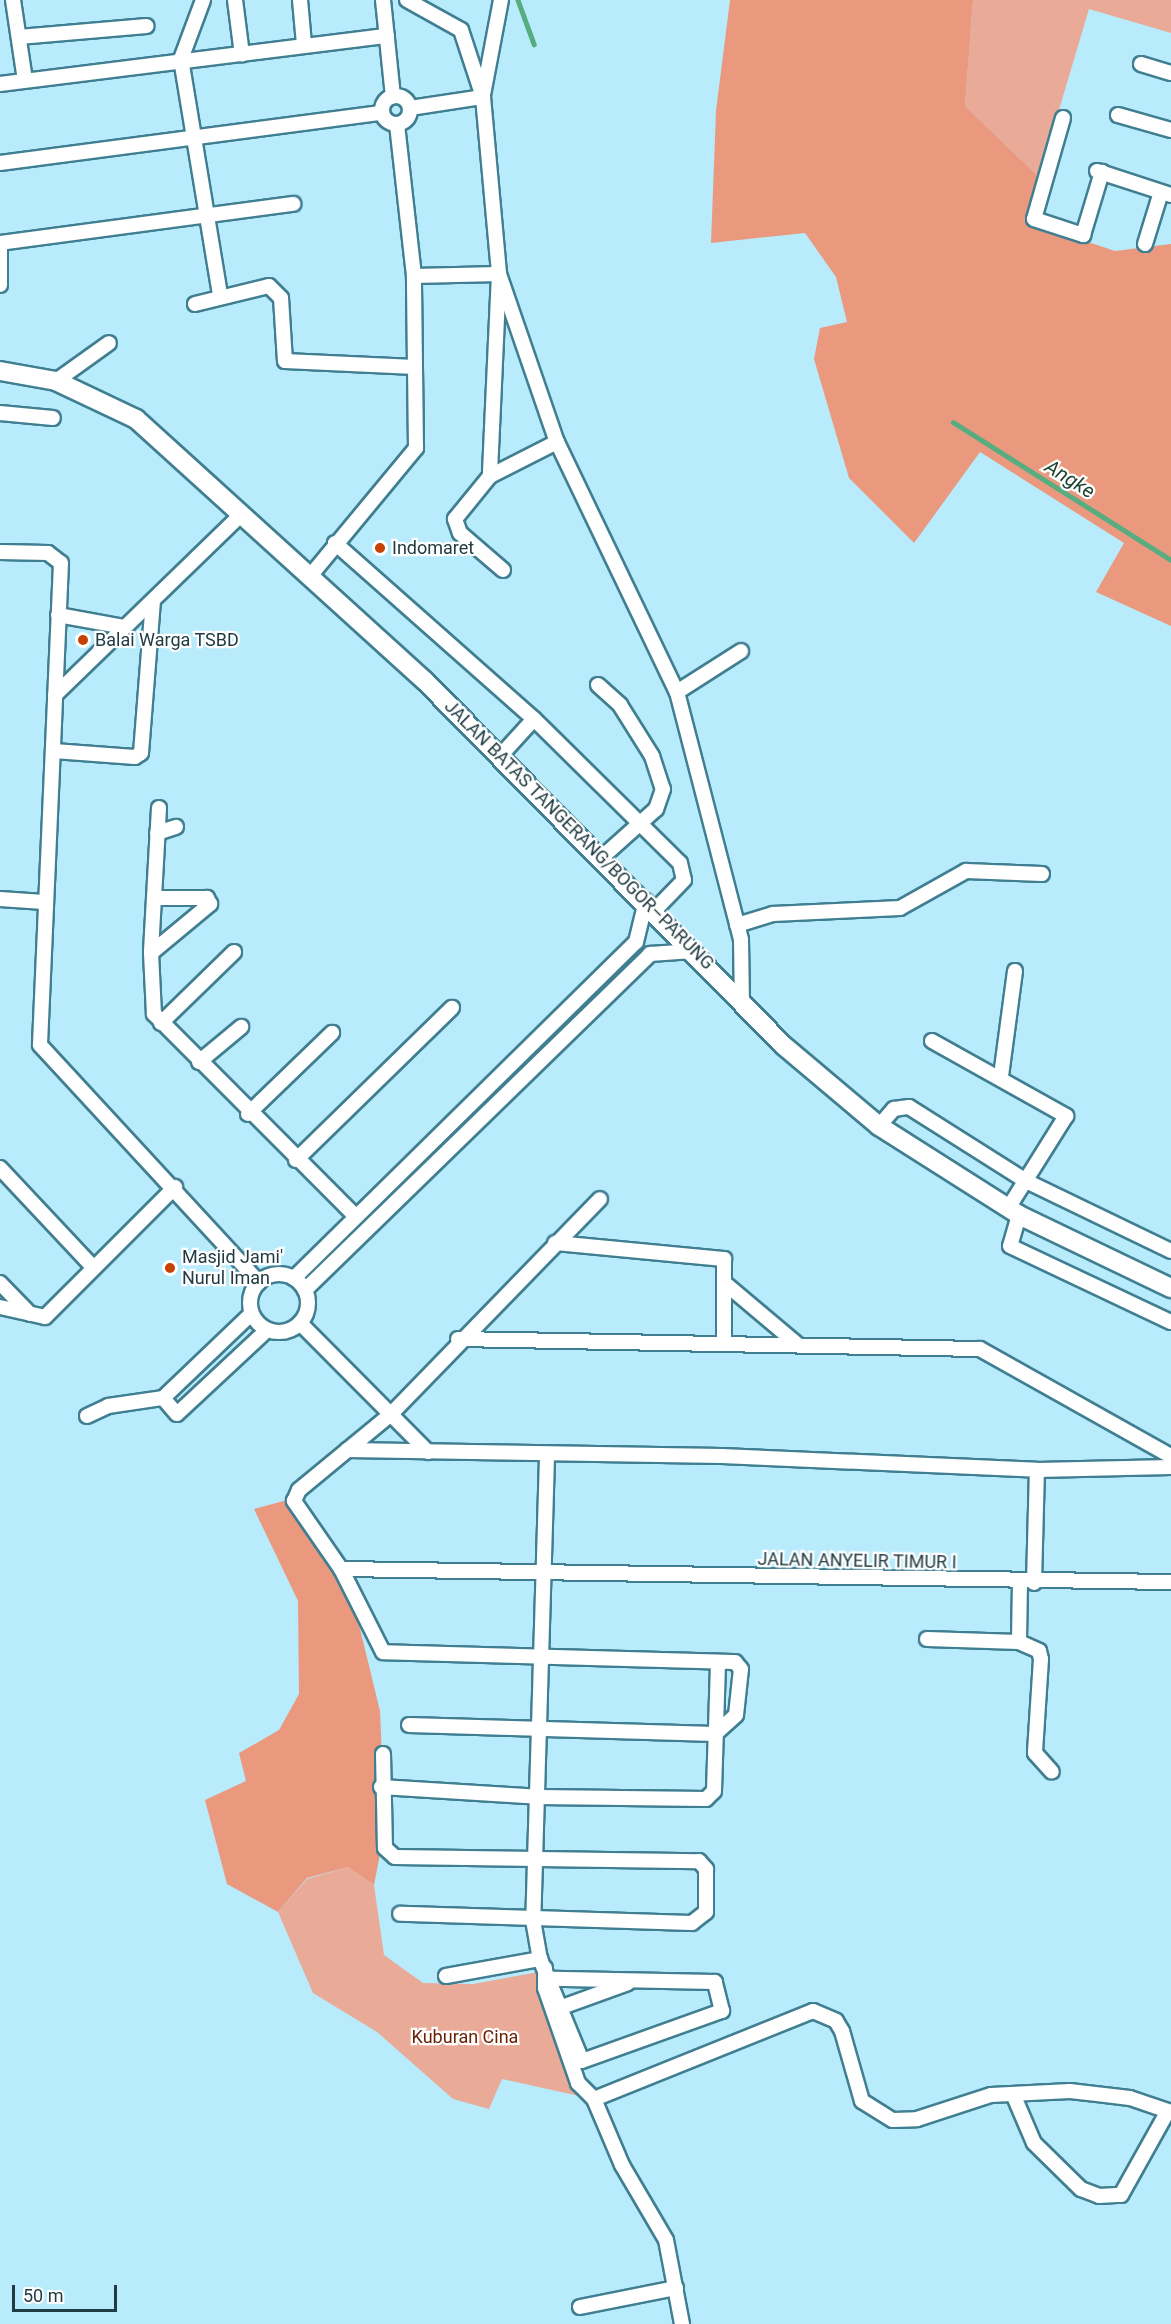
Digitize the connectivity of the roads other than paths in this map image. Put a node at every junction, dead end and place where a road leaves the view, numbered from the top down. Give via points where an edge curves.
1 (13, 0) edge
2 (203, 0) edge
3 (235, 0) edge
4 (300, 0) edge
5 (383, 0) edge
6 (407, 0) edge
7 (501, 0) edge
8 (147, 26) dead end
9 (387, 36) junction
10 (19, 37) junction
11 (304, 44) junction
12 (242, 55) junction
13 (181, 59) junction
14 (1141, 64) dead end
15 (1171, 73) edge
16 (25, 80) junction
17 (0, 84) edge
18 (393, 96) junction
19 (483, 97) junction
20 (410, 108) junction
21 (381, 113) junction
22 (1118, 115) dead end
23 (1063, 118) dead end
24 (397, 125) junction
25 (1171, 130) edge
26 (197, 135) junction
27 (0, 163) edge
28 (1166, 194) edge
29 (293, 204) dead end
30 (208, 214) junction
31 (0, 243) edge
32 (1145, 244) dead end
33 (0, 249) edge
34 (499, 274) junction
35 (414, 276) junction
36 (0, 285) edge
37 (220, 294) junction
38 (195, 304) dead end
39 (109, 343) dead end
40 (415, 367) junction
41 (0, 371) edge
42 (56, 381) junction
43 (0, 413) edge
44 (53, 418) dead end
45 (556, 442) junction
46 (490, 476) junction
47 (242, 514) junction
48 (335, 543) junction
49 (0, 552) edge
50 (503, 570) dead end
51 (311, 575) junction
52 (153, 600) junction
53 (58, 615) junction
54 (125, 627) junction
55 (741, 651) dead end
56 (598, 685) dead end
57 (677, 692) junction
58 (55, 695) junction
59 (534, 719) junction
60 (54, 751) junction
61 (502, 754) junction
62 (159, 808) dead end
63 (640, 822) junction
64 (176, 827) dead end
65 (157, 833) junction
66 (600, 859) junction
67 (1042, 874) dead end
68 (154, 898) junction
69 (0, 899) edge
70 (44, 902) junction
71 (650, 906) junction
72 (737, 925) junction
73 (636, 942) junction
74 (693, 951) junction
75 (234, 952) dead end
76 (151, 953) junction
77 (650, 954) junction
78 (1015, 971) dead end
79 (742, 1002) junction
80 (452, 1008) dead end
81 (161, 1023) junction
82 (241, 1027) dead end
83 (332, 1033) dead end
84 (932, 1041) dead end
85 (199, 1062) junction
86 (1001, 1076) junction
87 (248, 1114) junction
88 (879, 1126) junction
89 (296, 1160) junction
90 (0, 1168) edge
91 (1026, 1181) junction
92 (175, 1187) junction
93 (600, 1199) dead end
94 (1014, 1211) junction
95 (356, 1217) junction
96 (555, 1243) junction
97 (1171, 1251) edge
98 (92, 1266) junction
99 (294, 1278) junction
100 (259, 1282) junction
101 (0, 1283) edge
102 (727, 1285) junction
103 (1171, 1288) edge
104 (305, 1290) junction
105 (0, 1307) edge
106 (251, 1314) junction
107 (32, 1316) junction
108 (1171, 1322) edge
109 (300, 1323) junction
110 (267, 1330) junction
111 (458, 1339) junction
112 (724, 1340) junction
113 (798, 1344) junction
114 (163, 1398) junction
115 (390, 1414) junction
116 (87, 1416) dead end
117 (347, 1450) junction
118 (428, 1452) junction
119 (1171, 1456) edge
120 (547, 1457) junction
121 (1171, 1467) edge
122 (1036, 1470) junction
123 (341, 1569) junction
124 (543, 1572) junction
125 (1027, 1582) junction
126 (1171, 1582) edge
127 (927, 1639) dead end
128 (1019, 1642) junction
129 (542, 1659) junction
130 (718, 1662) junction
131 (409, 1725) dead end
132 (539, 1727) junction
133 (715, 1734) junction
134 (383, 1754) dead end
135 (1052, 1772) dead end
136 (381, 1787) junction
137 (538, 1797) junction
138 (536, 1859) junction
139 (400, 1914) dead end
140 (533, 1920) junction
141 (546, 1969) junction
142 (446, 1976) dead end
143 (638, 1980) junction
144 (562, 2007) junction
145 (1013, 2094) junction
146 (594, 2100) junction
147 (1170, 2111) edge
148 (676, 2288) junction
149 (580, 2307) dead end
150 (682, 2324) edge

1 - 10 street
2 - 13 street
3 - 12 street
4 - 11 street
5 - 9 street
6 - 19 street via 461,30
7 - 19 street
8 - 10 street
9 - 11 street
9 - 18 street
10 - 16 street
11 - 12 street
12 - 13 street
13 - 16 street
13 - 26 street
14 - 15 street
16 - 17 street
18 - 20 street via 404,99
18 - 21 street
19 - 20 street
19 - 34 street
20 - 24 street
21 - 24 street
21 - 26 street
22 - 25 street
23 - 28 street via 1034,219 1085,234 1100,172
24 - 35 street
26 - 27 street
26 - 30 street
28 - 32 street
29 - 30 street
30 - 31 street
30 - 37 street
33 - 36 street
34 - 35 street
34 - 45 street
34 - 46 street
35 - 40 street
37 - 38 street
37 - 40 street via 263,286 278,291 280,355 290,364
39 - 42 street
40 - 48 street via 416,448
41 - 42 main road, JALAN BATAS TANGERANG/BOGOR–PARUNG
42 - 47 main road, JALAN BATAS TANGERANG/BOGOR–PARUNG via 136,419
43 - 44 street
45 - 46 street
45 - 57 street
46 - 50 street via 455,523
47 - 51 main road, JALAN BATAS TANGERANG/BOGOR–PARUNG
47 - 52 street
48 - 51 street
48 - 59 street
49 - 53 street via 48,553 58,558
51 - 61 main road, JALAN BATAS TANGERANG/BOGOR–PARUNG
52 - 54 street
52 - 60 street via 141,753 135,757
53 - 54 street
53 - 58 street
54 - 58 street
55 - 57 street
56 - 63 street via 620,705 659,772 662,800
57 - 72 street
58 - 60 street
59 - 61 street
59 - 63 street
60 - 70 street
61 - 66 main road, JALAN BATAS TANGERANG/BOGOR–PARUNG
62 - 65 street
63 - 66 street
63 - 71 street via 685,870 684,880
64 - 65 street
65 - 68 street
66 - 71 main road, JALAN BATAS TANGERANG/BOGOR–PARUNG
67 - 72 street via 966,871 900,908 773,914
68 - 76 street
68 - 76 street via 207,898 210,904
69 - 70 street
70 - 92 street via 40,1045
71 - 73 street
71 - 74 main road, JALAN BATAS TANGERANG/BOGOR–PARUNG
72 - 79 street
73 - 77 street
73 - 95 street
74 - 77 street
74 - 79 main road, JALAN BATAS TANGERANG/BOGOR–PARUNG
75 - 81 street
76 - 81 street via 150,1003
77 - 104 street
78 - 86 street
79 - 88 main road, JALAN BATAS TANGERANG/BOGOR–PARUNG via 801,1062
80 - 89 street
81 - 85 street
82 - 85 street
83 - 87 street
84 - 86 street
85 - 87 street
86 - 91 street via 1066,1116
87 - 89 street
88 - 91 street via 894,1110 909,1107
88 - 94 main road, JALAN BATAS TANGERANG/BOGOR–PARUNG
89 - 95 street
90 - 98 street
91 - 94 street
91 - 97 street
92 - 98 street
92 - 100 street
93 - 96 street
94 - 103 main road, JALAN BATAS TANGERANG/BOGOR–PARUNG
94 - 108 street via 1010,1246
95 - 99 street
96 - 102 street via 715,1255 727,1263
96 - 111 street
98 - 107 street via 45,1317
99 - 100 street via 276,1274
99 - 104 street
100 - 106 street via 249,1302
101 - 107 street
102 - 112 street
102 - 113 street
104 - 109 street via 308,1307
105 - 107 street
106 - 110 street
106 - 114 street
109 - 110 street via 285,1332
109 - 115 street
110 - 114 street via 179,1414
111 - 112 street
111 - 115 street
112 - 113 street
113 - 119 street via 980,1349
114 - 116 street via 108,1406
115 - 117 street
115 - 118 street
117 - 118 street
117 - 123 street via 294,1496
118 - 120 street
120 - 122 street via 722,1456
120 - 124 street
121 - 122 street
122 - 125 street
123 - 124 street, JALAN ANYELIR TIMUR I
123 - 129 street via 383,1652
124 - 125 street, JALAN ANYELIR TIMUR I
124 - 129 street
125 - 126 street, JALAN ANYELIR TIMUR I
125 - 128 street
127 - 128 street
128 - 135 street via 1039,1651 1035,1753
129 - 130 street
129 - 132 street
130 - 133 street
130 - 133 street via 739,1663 736,1715
131 - 132 street
132 - 133 street
132 - 137 street
133 - 137 street via 714,1791 706,1799
134 - 136 street
136 - 137 street
136 - 138 street via 389,1855
137 - 138 street
138 - 140 street
138 - 140 street via 699,1860 706,1869 706,1912 699,1921
139 - 140 street
140 - 141 street
141 - 142 street
141 - 143 street
141 - 144 street
141 - 146 street via 545,1988 578,2083
143 - 144 street
143 - 144 street via 714,1982 722,2011 582,2061
145 - 146 street via 906,2121 884,2117 862,2101 836,2020 813,2012
145 - 147 street via 1070,2091 1130,2098
145 - 147 street via 1034,2143 1081,2189 1100,2196 1121,2195
146 - 148 street via 622,2165 666,2240
148 - 149 street
148 - 150 street

